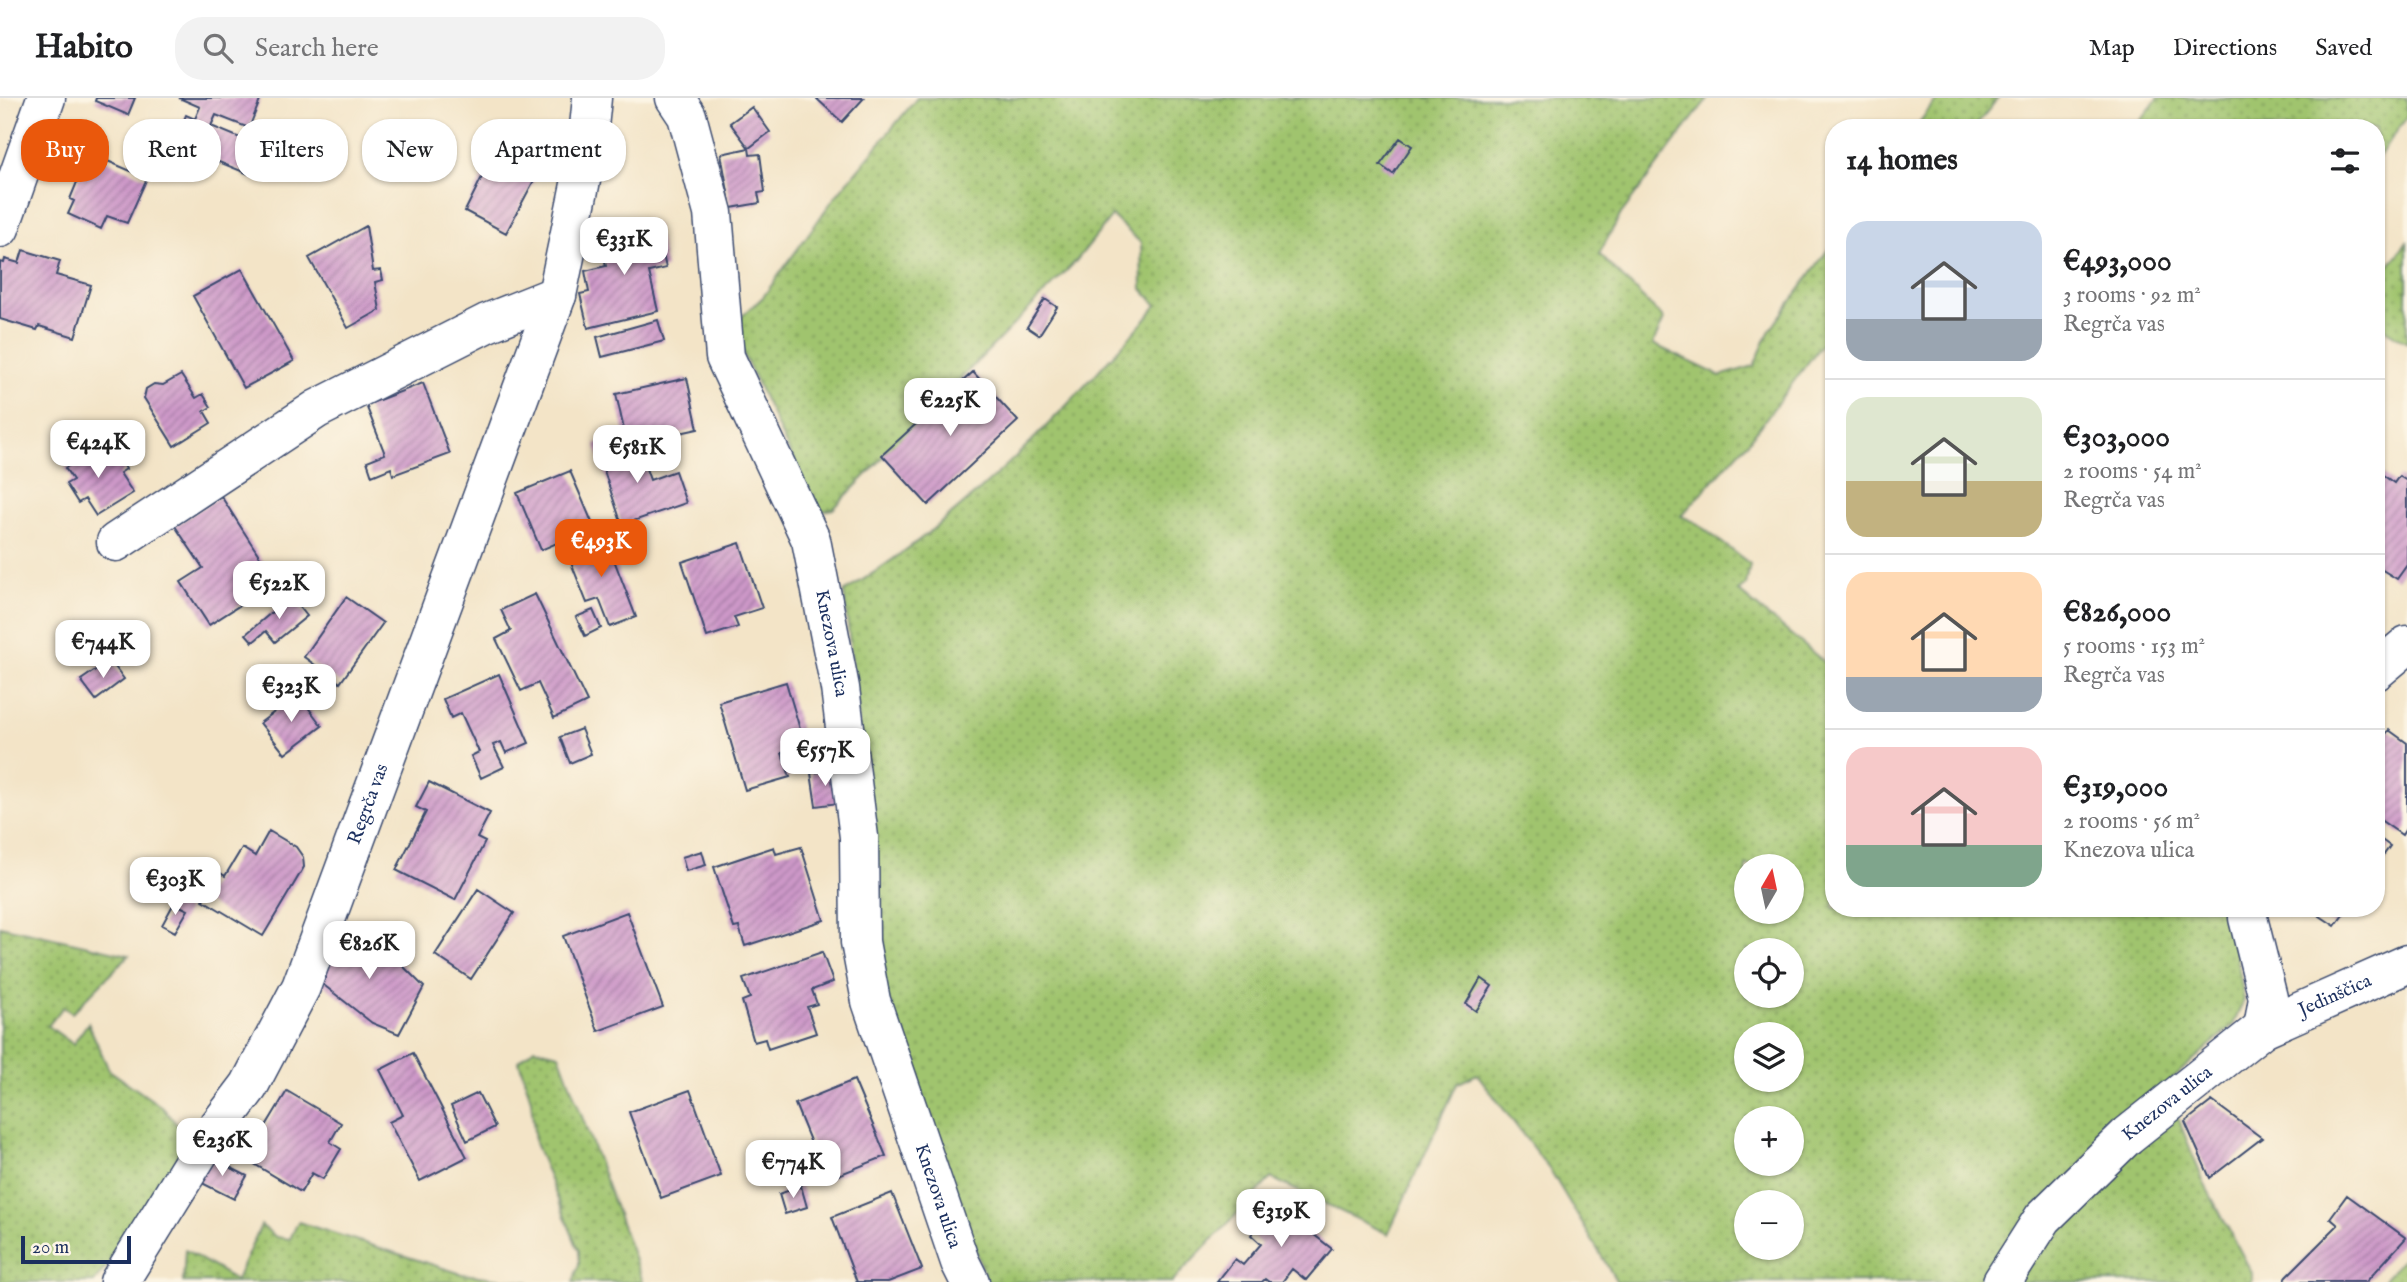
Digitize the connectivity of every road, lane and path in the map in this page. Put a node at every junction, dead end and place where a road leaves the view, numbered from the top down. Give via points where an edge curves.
1 (46, 98) edge
2 (592, 98) edge
3 (675, 98) edge
4 (0, 228) edge
5 (557, 295) junction
6 (116, 542) dead end
7 (2407, 645) edge
8 (2385, 663) edge
9 (2248, 917) edge
10 (2407, 964) edge
11 (2263, 1028) junction
12 (119, 1282) edge
13 (970, 1282) edge
14 (2002, 1282) edge

1 - 4 street
2 - 5 street, Regrča vas via 586,156
3 - 13 street, Knezova ulica via 687,116 713,213 725,357 811,540 841,688 859,837 860,942 871,1001
5 - 6 street via 487,323 317,409
5 - 12 street, Regrča vas via 301,987 249,1086 202,1148
7 - 8 street
9 - 11 street via 2268,998
10 - 11 street, Jedinščica
11 - 14 street, Knezova ulica via 2127,1136 2043,1218

